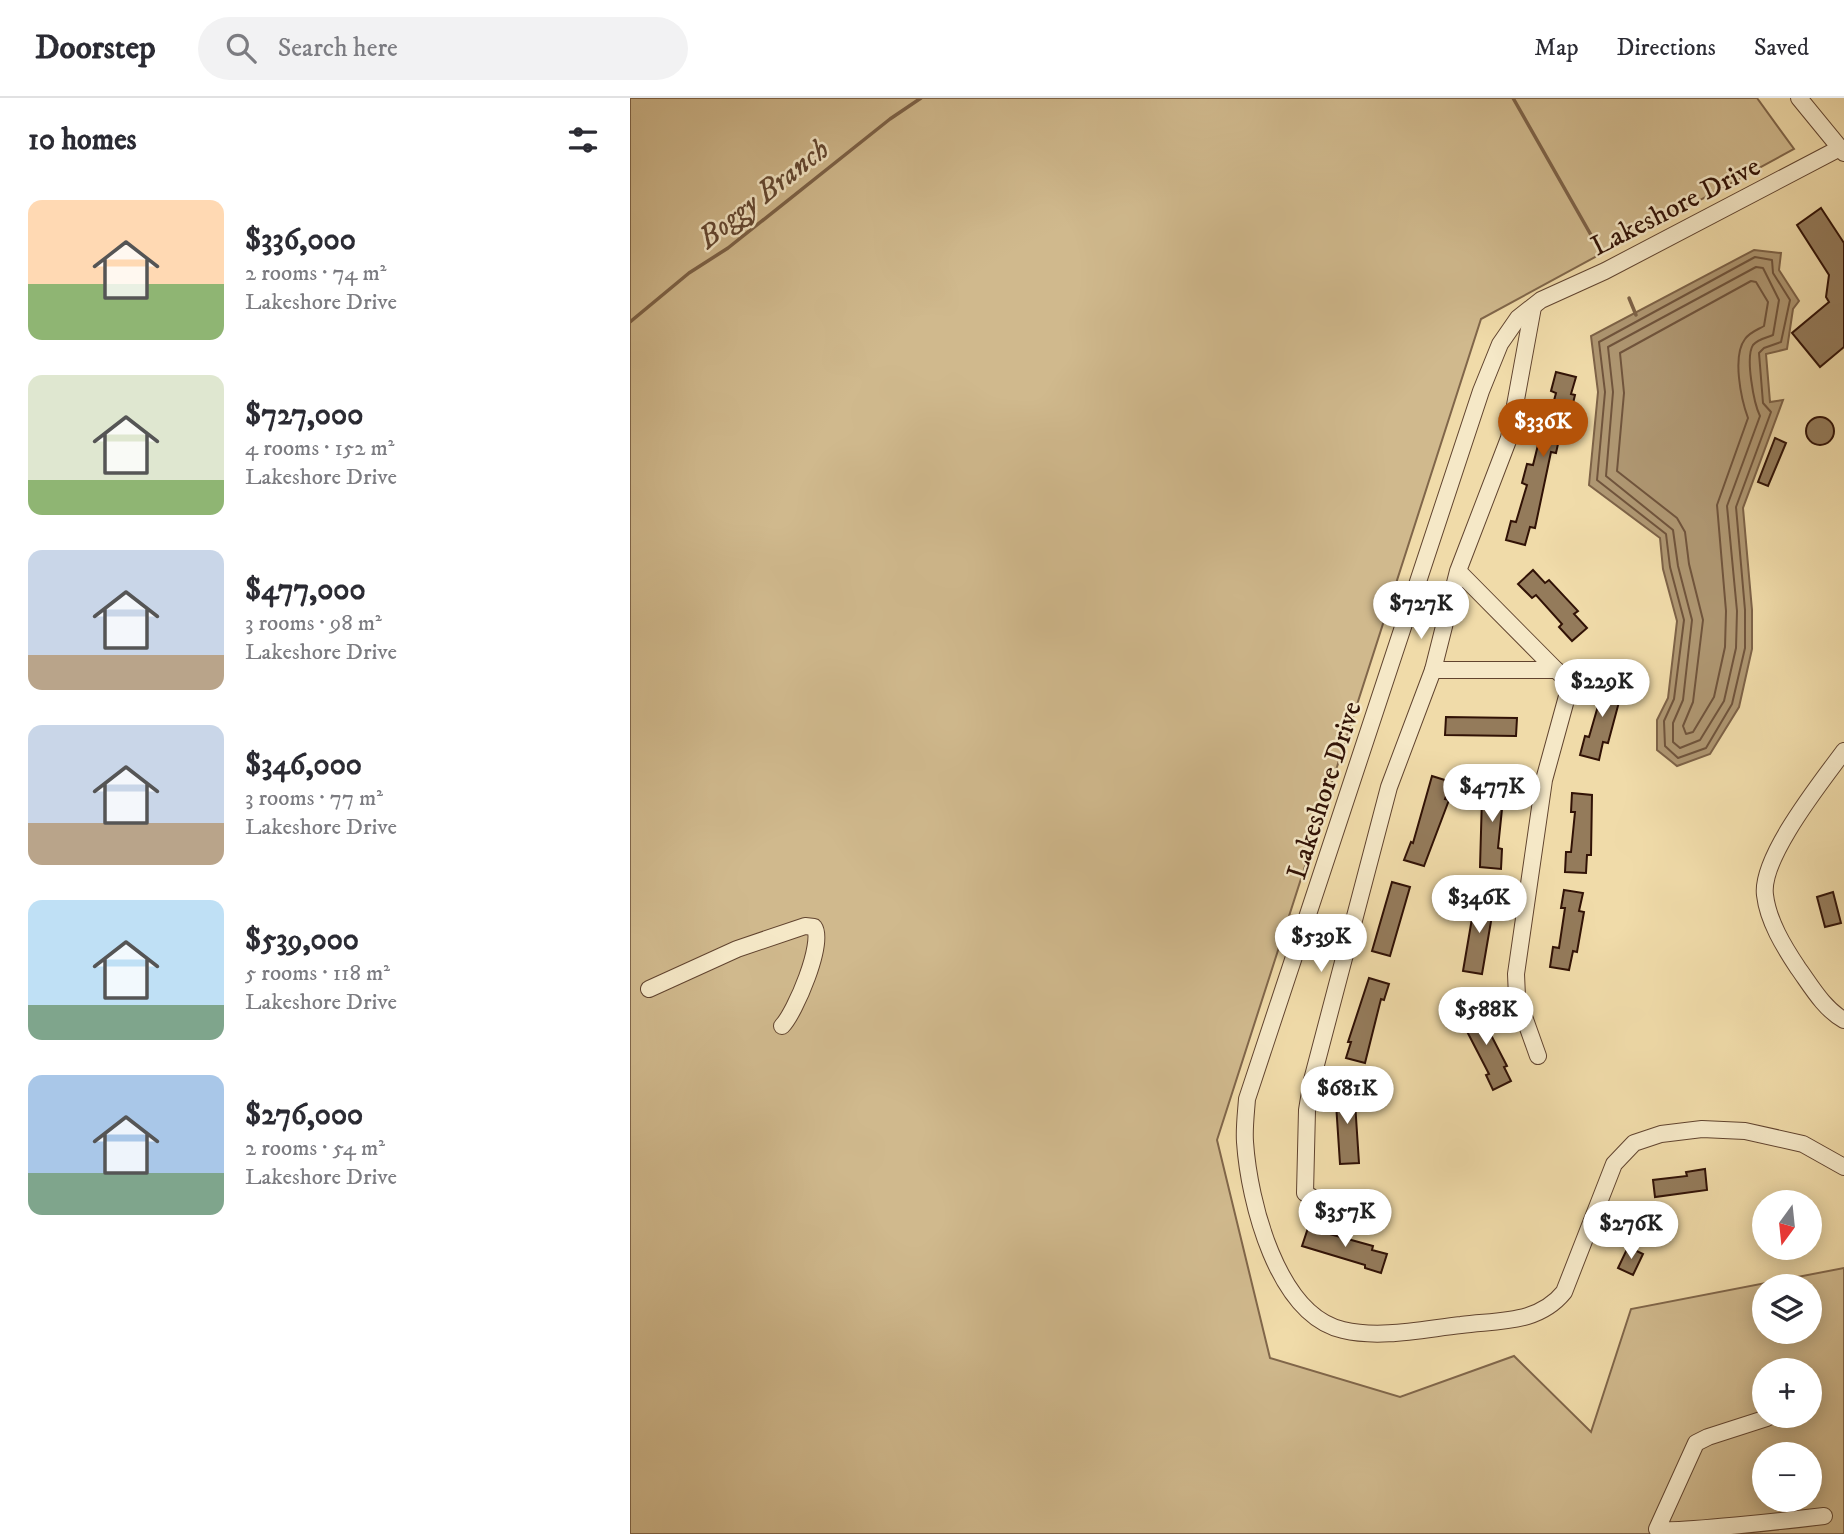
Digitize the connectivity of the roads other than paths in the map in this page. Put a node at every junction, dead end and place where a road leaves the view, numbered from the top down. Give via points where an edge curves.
1 (1799, 98) edge
2 (1842, 151) edge
3 (1532, 307) junction
4 (1458, 571) junction
5 (1433, 670) junction
6 (1556, 670) junction
7 (1844, 751) edge
8 (649, 989) dead end
9 (1844, 1020) edge
10 (782, 1026) dead end
11 (1538, 1056) dead end
12 (1844, 1167) edge
13 (1377, 1220) dead end
14 (1752, 1423) edge
15 (1824, 1516) dead end

1 - 2 street
2 - 3 street, Lakeshore Drive
3 - 4 street via 1509,438
3 - 12 street, Lakeshore Drive via 1500,344 1480,391 1247,1099 1245,1141 1260,1225 1287,1286 1305,1310 1324,1324 1345,1331 1399,1331 1521,1318 1552,1307 1572,1272 1614,1164 1634,1143 1661,1133 1745,1131 1803,1144
4 - 5 street
4 - 6 street
5 - 6 street
5 - 13 street via 1389,787 1307,1110 1305,1193 1321,1203
6 - 11 street via 1569,689 1544,780 1516,974 1517,998
7 - 9 street via 1769,864 1764,893 1784,946 1815,991
8 - 10 street via 737,949 814,927 817,934 803,988
14 - 15 street via 1696,1444 1657,1529 1687,1533

